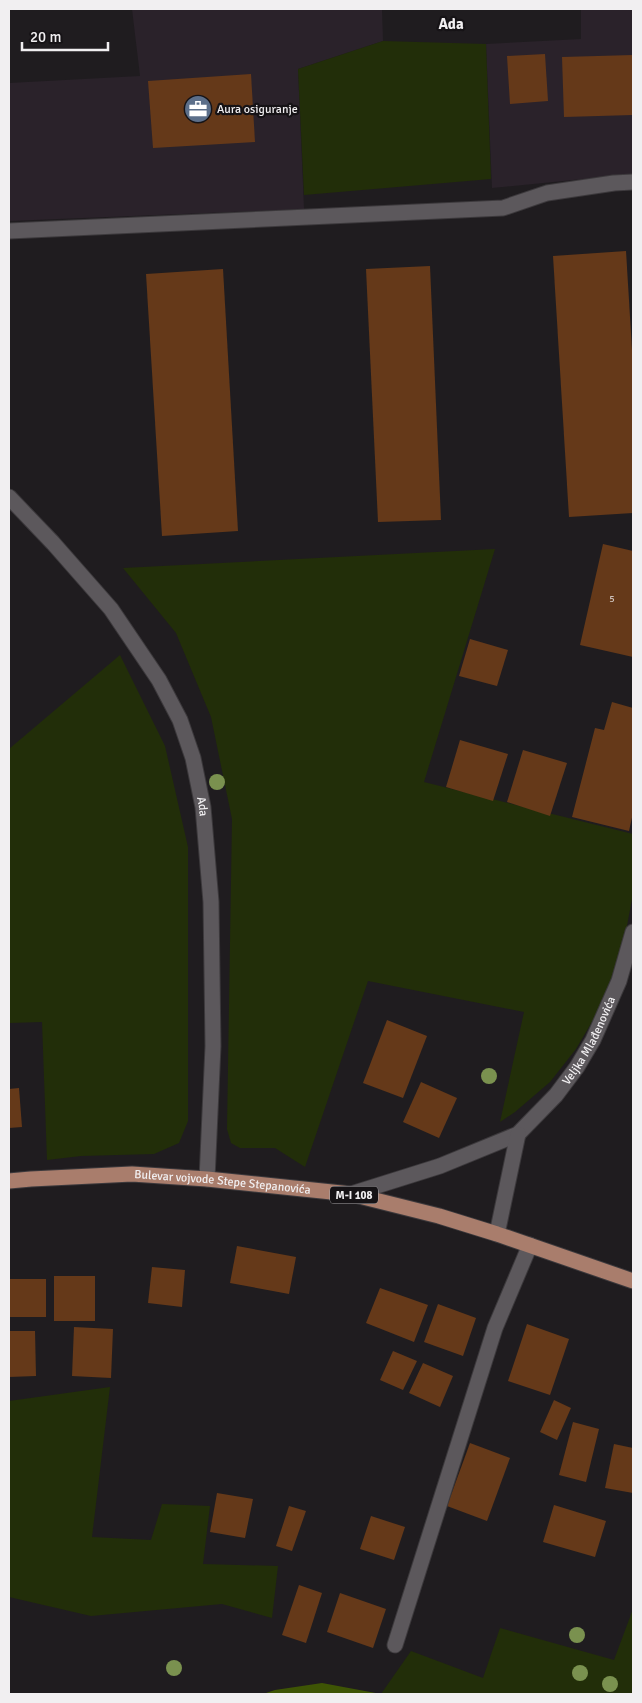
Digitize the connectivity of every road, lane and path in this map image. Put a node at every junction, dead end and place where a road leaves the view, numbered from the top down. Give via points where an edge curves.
1 (633, 182) edge
2 (9, 231) edge
3 (9, 497) edge
4 (633, 932) edge
5 (518, 1134) junction
6 (206, 1179) junction
7 (9, 1181) edge
8 (351, 1194) junction
9 (497, 1234) junction
10 (530, 1245) junction
11 (633, 1280) edge
12 (395, 1644) dead end

1 - 2 street via 547,192 503,208
3 - 6 street, Ada via 111,609 160,680 180,720 193,758 204,807 211,902 213,1046
4 - 5 street, Veljka Mlađenovića via 619,981 594,1040 556,1095
5 - 8 street, Veljka Mlađenovića via 440,1166
5 - 9 street
6 - 7 main road, Bulevar vojvode Stepe Stepanovića / M-I 108 via 132,1174
6 - 8 main road, Bulevar vojvode Stepe Stepanovića / M-I 108
8 - 9 main road, Bulevar vojvode Stepe Stepanovića / M-I 108
9 - 10 main road, Bulevar vojvode Stepe Stepanovića / M-I 108
10 - 11 main road, Bulevar vojvode Stepe Stepanovića / M-I 108
10 - 12 street via 495,1328

